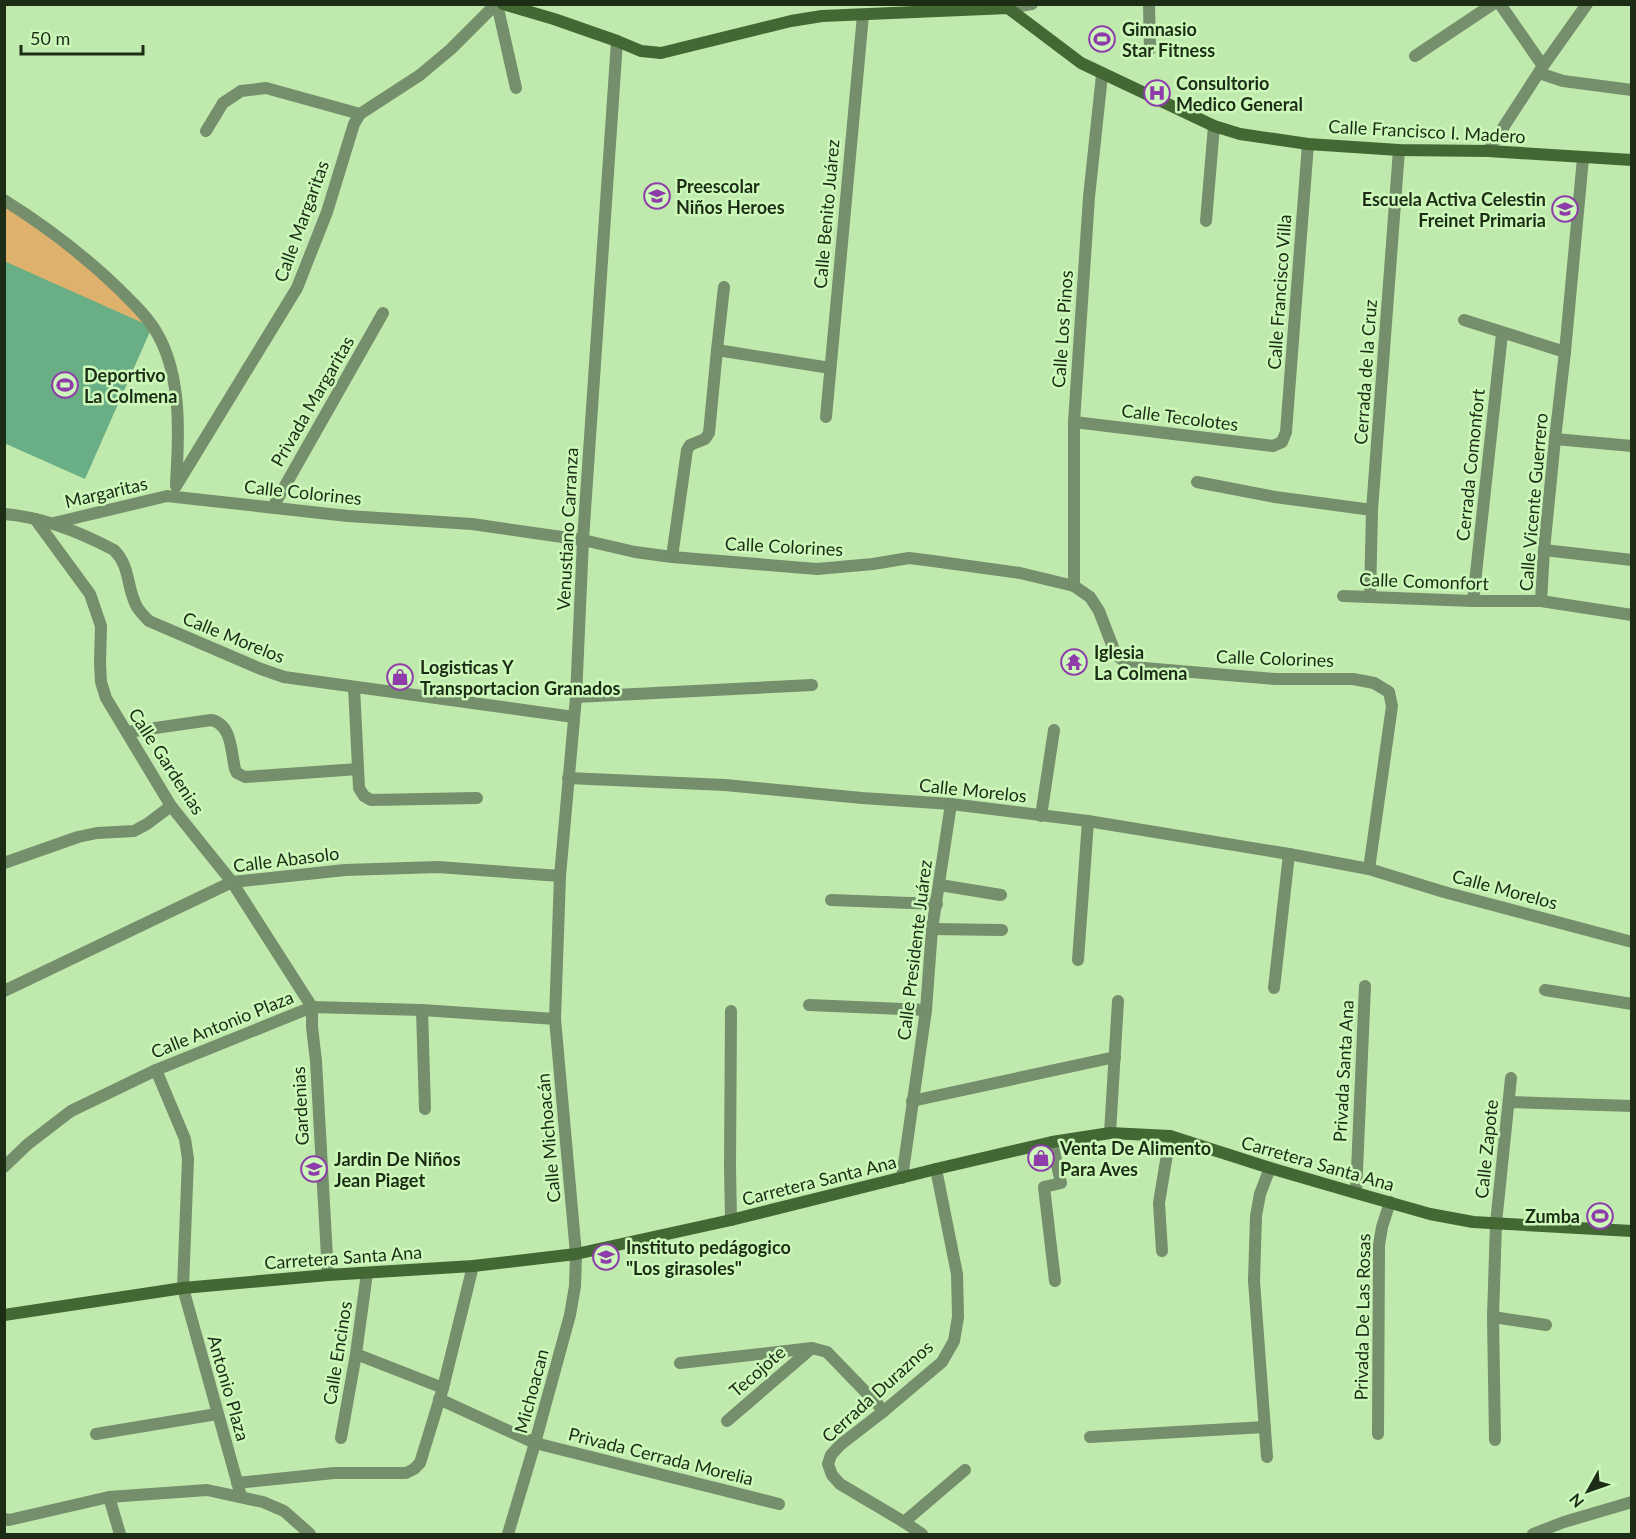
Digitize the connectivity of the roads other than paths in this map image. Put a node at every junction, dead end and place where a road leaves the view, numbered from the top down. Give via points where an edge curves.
1 (496, 4) edge
2 (502, 4) edge
3 (1032, 4) edge
4 (1149, 4) edge
5 (1493, 4) edge
6 (1500, 4) edge
7 (1587, 4) edge
8 (1006, 6) edge
9 (863, 15) junction
10 (617, 41) junction
11 (1150, 49) dead end
12 (1414, 56) dead end
13 (1541, 70) junction
14 (1102, 75) junction
15 (516, 88) dead end
16 (1632, 90) edge
17 (360, 114) junction
18 (1214, 126) junction
19 (206, 131) dead end
20 (1308, 144) junction
21 (1399, 150) junction
22 (1488, 151) junction
23 (1583, 158) junction
24 (1632, 160) edge
25 (4, 200) edge
26 (1206, 221) dead end
27 (724, 287) dead end
28 (383, 313) dead end
29 (1464, 321) dead end
30 (1503, 334) junction
31 (717, 350) junction
32 (1565, 352) junction
33 (830, 368) junction
34 (826, 417) dead end
35 (1074, 423) junction
36 (1554, 439) junction
37 (1282, 442) joint
38 (1632, 446) edge
39 (1197, 482) dead end
40 (176, 486) junction
41 (167, 496) junction
42 (273, 507) junction
43 (1372, 510) junction
44 (4, 514) edge
45 (35, 519) junction
46 (54, 523) junction
47 (583, 540) junction
48 (1544, 550) junction
49 (672, 557) junction
50 (1632, 560) edge
51 (1074, 586) junction
52 (1343, 596) dead end
53 (1370, 597) junction
54 (1473, 601) junction
55 (1541, 601) junction
56 (1632, 615) edge
57 (812, 685) dead end
58 (354, 687) junction
59 (576, 696) junction
60 (574, 717) junction
61 (1054, 730) dead end
62 (127, 732) junction
63 (358, 769) junction
64 (568, 778) junction
65 (477, 798) dead end
66 (951, 804) junction
67 (171, 806) junction
68 (1041, 816) junction
69 (1088, 821) junction
70 (1289, 854) junction
71 (4, 863) edge
72 (1369, 869) junction
73 (560, 876) junction
74 (232, 882) junction
75 (940, 885) junction
76 (1001, 895) dead end
77 (831, 900) dead end
78 (937, 903) junction
79 (932, 929) junction
80 (1002, 930) dead end
81 (1632, 942) edge
82 (1078, 960) dead end
83 (1365, 986) dead end
84 (1274, 988) dead end
85 (1545, 990) dead end
86 (4, 991) edge
87 (1118, 1001) dead end
88 (1632, 1004) edge
89 (809, 1005) dead end
90 (312, 1007) junction
91 (422, 1010) junction
92 (926, 1010) junction
93 (731, 1011) dead end
94 (555, 1019) junction
95 (1115, 1058) junction
96 (156, 1070) junction
97 (1511, 1078) dead end
98 (912, 1101) junction
99 (1509, 1102) junction
100 (1632, 1106) edge
101 (425, 1109) dead end
102 (1110, 1133) junction
103 (1170, 1136) junction
104 (1052, 1143) junction
105 (4, 1167) edge
106 (1270, 1168) junction
107 (936, 1169) junction
108 (902, 1178) junction
109 (1356, 1193) junction
110 (1390, 1202) junction
111 (731, 1220) junction
112 (1496, 1223) junction
113 (1632, 1231) edge
114 (1162, 1251) dead end
115 (576, 1254) junction
116 (473, 1266) junction
117 (367, 1273) junction
118 (328, 1275) junction
119 (1055, 1281) dead end
120 (183, 1288) junction
121 (4, 1315) edge
122 (1493, 1317) junction
123 (1546, 1324) dead end
124 (812, 1347) junction
125 (356, 1354) junction
126 (680, 1363) dead end
127 (441, 1393) junction
128 (884, 1411) junction
129 (217, 1414) junction
130 (727, 1421) dead end
131 (1265, 1428) junction
132 (96, 1434) dead end
133 (1378, 1434) dead end
134 (1090, 1437) dead end
135 (341, 1438) dead end
136 (1495, 1440) dead end
137 (535, 1443) junction
138 (1267, 1457) dead end
139 (965, 1470) dead end
140 (237, 1483) junction
141 (109, 1497) junction
142 (241, 1497) junction
143 (779, 1504) dead end
144 (1631, 1504) edge
145 (4, 1519) edge
146 (904, 1522) junction
147 (120, 1534) edge
148 (310, 1534) edge
149 (508, 1534) edge
150 (922, 1534) edge
151 (1533, 1534) edge

1 - 15 street
1 - 17 street via 420,75
2 - 10 main road
3 - 8 street
4 - 11 street
5 - 12 street
6 - 13 street
7 - 13 street
8 - 9 main road
8 - 14 main road, Calle Francisco I. Madero
9 - 10 main road via 791,21 661,53 641,51
9 - 33 street, Calle Benito Juárez
10 - 47 street, Venustiano Carranza
13 - 16 street via 1563,81
13 - 22 street
14 - 18 main road, Calle Francisco I. Madero
14 - 35 street, Calle Los Pinos via 1089,197
17 - 19 street via 266,88 241,91 223,103
17 - 40 street, Calle Margaritas via 300,282
18 - 20 main road, Calle Francisco I. Madero
18 - 26 street
20 - 21 main road, Calle Francisco I. Madero
20 - 37 street, Calle Francisco Villa via 1286,432
21 - 22 main road, Calle Francisco I. Madero
21 - 43 street, Cerrada de la Cruz
22 - 23 main road, Calle Francisco I. Madero
23 - 24 main road, Calle Francisco I. Madero
23 - 32 street, Calle Vicente Guerrero
25 - 40 street via 83,255 131,301 158,335 174,389 179,445
27 - 31 street
28 - 42 street, Privada Margaritas
29 - 30 street
30 - 32 street
30 - 54 street, Cerrada Comonfort
31 - 33 street
31 - 49 street via 709,433 687,450
32 - 36 street, Calle Vicente Guerrero
33 - 34 street, Calle Benito Juárez
35 - 37 street, Calle Tecolotes via 1273,446
35 - 51 street, Calle Los Pinos
36 - 38 street
36 - 48 street, Calle Vicente Guerrero
39 - 43 street
40 - 41 street, Calle Margaritas
41 - 42 street, Calle Colorines
41 - 46 street, Margaritas
42 - 47 street, Calle Colorines via 472,524
43 - 53 street, Cerrada de la Cruz
44 - 45 street, Calle Morelos
45 - 46 street, Calle Morelos
45 - 62 street, Calle Gardenias via 90,594 101,626 101,681 106,698
46 - 58 street, Calle Morelos via 120,556 137,607 149,621 284,677
47 - 49 street, Calle Colorines
47 - 59 street, Venustiano Carranza
48 - 50 street
48 - 55 street, Calle Vicente Guerrero
49 - 51 street, Calle Colorines via 817,569 909,558 1020,573
51 - 72 street, Calle Colorines via 1090,597 1116,655 1132,666 1275,679 1353,679 1374,683 1389,692 1392,706
52 - 53 street, Calle Comonfort
53 - 54 street, Calle Comonfort
54 - 55 street, Calle Comonfort
55 - 56 street, Calle Vicente Guerrero
57 - 59 street
58 - 60 street, Calle Morelos
58 - 63 street
59 - 60 street, Venustiano Carranza
60 - 64 street, Venustiano Carranza
61 - 68 street
62 - 63 street via 218,722 226,729 235,769 245,777
62 - 67 street, Calle Gardenias
63 - 65 street via 359,788 371,800
64 - 66 street, Calle Morelos via 725,785
64 - 73 street, Venustiano Carranza
66 - 68 street, Calle Morelos
66 - 75 street, Calle Presidente Juárez
67 - 71 street via 134,831 78,837
67 - 74 street, Calle Gardenias
68 - 69 street, Calle Morelos
69 - 70 street, Calle Morelos
69 - 82 street
70 - 72 street, Calle Morelos
70 - 84 street
72 - 81 street, Calle Morelos
73 - 74 street, Calle Abasolo via 438,867 345,870
73 - 94 street, Venustiano Carranza
74 - 86 street, Calle Abasolo
74 - 90 street, Calle Gardenias
75 - 76 street
75 - 78 street, Calle Presidente Juárez
77 - 78 street
78 - 79 street, Calle Presidente Juárez
79 - 80 street
79 - 92 street, Calle Presidente Juárez
83 - 109 street, Privada Santa Ana
85 - 88 street
87 - 95 street
89 - 92 street
90 - 91 street, Calle Antonio Plaza
90 - 96 street, Calle Antonio Plaza
90 - 118 street, Gardenias
91 - 94 street, Calle Antonio Plaza
91 - 101 street
92 - 98 street, Calle Presidente Juárez
93 - 111 street
94 - 115 street, Calle Michoacán
95 - 98 street
95 - 102 street
96 - 105 street, Calle Antonio Plaza via 71,1111
96 - 120 street, Antonio Plaza via 185,1139 188,1159
97 - 99 street, Calle Zapote
98 - 108 street, Calle Presidente Juárez
99 - 100 street
99 - 112 street, Calle Zapote
102 - 103 main road, Carretera Santa Ana
102 - 104 main road, Carretera Santa Ana
103 - 106 main road, Carretera Santa Ana
103 - 114 street via 1159,1203
104 - 107 main road, Carretera Santa Ana
104 - 119 street via 1060,1183 1044,1187
106 - 109 main road, Carretera Santa Ana
106 - 131 street via 1256,1216 1254,1281
107 - 108 main road, Carretera Santa Ana
107 - 128 street, Cerrada Duraznos via 957,1274 954,1341 942,1362
108 - 111 main road, Carretera Santa Ana
109 - 110 main road, Carretera Santa Ana
110 - 112 main road, Carretera Santa Ana via 1430,1214
110 - 133 street, Privada De Las Rosas via 1379,1245
111 - 115 main road, Carretera Santa Ana
112 - 113 main road, Carretera Santa Ana
112 - 122 street, Calle Zapote
115 - 116 main road, Carretera Santa Ana
115 - 137 street, Michoacan via 570,1315
116 - 117 main road, Carretera Santa Ana
116 - 127 street
117 - 118 main road, Carretera Santa Ana
117 - 125 street, Calle Encinos
118 - 120 main road, Carretera Santa Ana
120 - 121 main road, Carretera Santa Ana
120 - 129 street, Antonio Plaza
122 - 123 street
122 - 136 street, Calle Zapote
124 - 126 street
124 - 128 street via 827,1352
124 - 130 street, Tecojote
125 - 127 street, Privada Cerrada Morelia
125 - 135 street, Calle Encinos
127 - 137 street, Privada Cerrada Morelia
127 - 140 street via 420,1462 406,1473 334,1473
128 - 146 street, Cerrada Duraznos via 840,1445 828,1464 840,1484
129 - 132 street
129 - 140 street, Antonio Plaza
131 - 134 street
131 - 138 street
137 - 143 street, Privada Cerrada Morelia
137 - 149 street, Michoacan
139 - 146 street
140 - 142 street, Antonio Plaza
141 - 142 street via 207,1490
141 - 145 street
141 - 147 street
142 - 148 street via 284,1511
144 - 151 street
146 - 150 street

